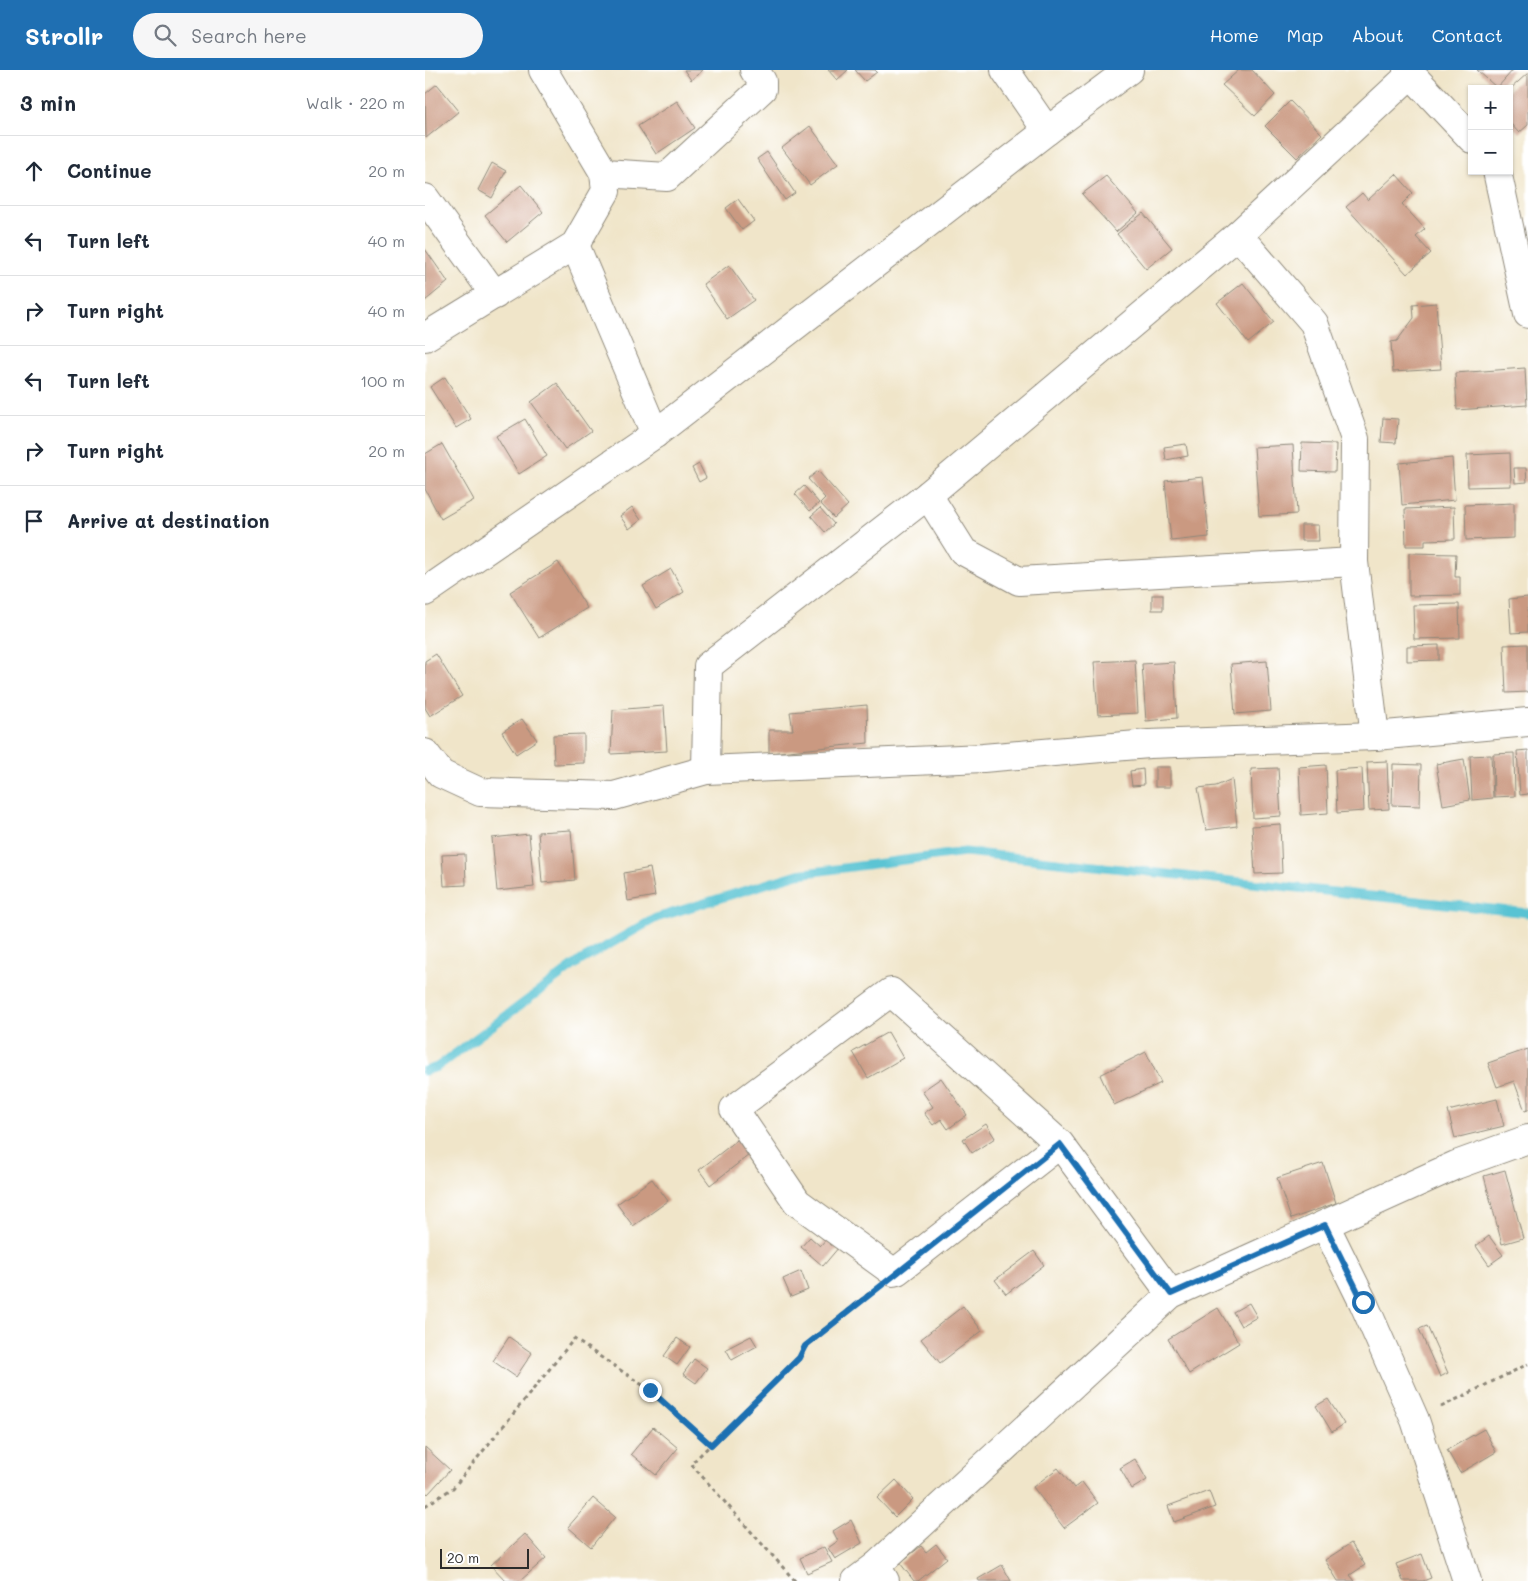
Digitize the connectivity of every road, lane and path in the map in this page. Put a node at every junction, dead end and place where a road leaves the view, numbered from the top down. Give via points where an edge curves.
1 (543, 70) edge
2 (754, 70) edge
3 (1005, 70) edge
4 (1129, 70) edge
5 (1409, 72) edge
6 (1047, 131) junction
7 (1468, 135) edge
8 (604, 173) junction
9 (1498, 175) edge
10 (425, 198) edge
11 (1238, 235) junction
12 (575, 245) junction
13 (495, 294) junction
14 (1528, 314) edge
15 (425, 337) edge
16 (655, 434) junction
17 (929, 495) junction
18 (1354, 562) junction
19 (425, 592) edge
20 (1528, 722) edge
21 (1375, 736) junction
22 (425, 753) edge
23 (706, 770) junction
24 (1528, 1139) edge
25 (1060, 1144) junction
26 (1325, 1225) junction
27 (897, 1272) junction
28 (1171, 1294) junction
29 (1528, 1364) edge
30 (1415, 1420) junction
31 (711, 1445) junction
32 (425, 1506) edge
33 (872, 1576) edge
34 (795, 1581) edge
35 (1467, 1581) edge

1 - 8 street
2 - 8 street via 762,81 761,89 667,177
3 - 6 street
4 - 6 street
5 - 7 street
5 - 11 street
6 - 16 street
8 - 12 street via 606,191
9 - 14 street
10 - 13 street
11 - 17 street
11 - 18 street via 1315,323 1355,439
12 - 13 street
12 - 16 street
13 - 15 street
16 - 19 street
17 - 18 street via 963,552 1019,581
17 - 23 street via 708,666
18 - 21 street
20 - 21 street
21 - 23 street via 1149,744 983,758
22 - 23 street via 441,774 480,792 614,796
24 - 26 street via 1456,1165
25 - 27 street
25 - 27 street via 891,992 733,1109 797,1202
25 - 28 street
26 - 28 street
26 - 30 street
27 - 31 path via 805,1346 799,1358
28 - 33 street
29 - 30 path
30 - 35 street
31 - 32 path via 650,1390 574,1339 453,1488
31 - 34 path via 691,1464

